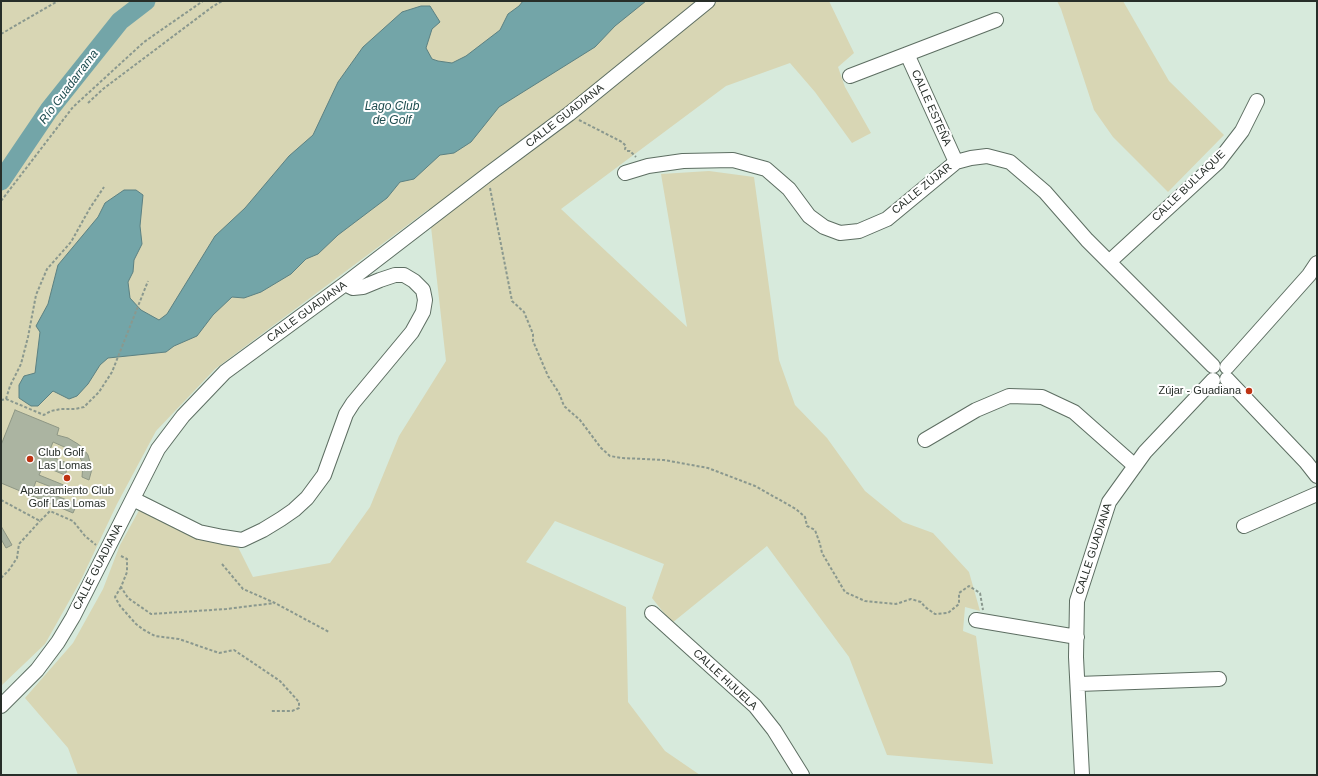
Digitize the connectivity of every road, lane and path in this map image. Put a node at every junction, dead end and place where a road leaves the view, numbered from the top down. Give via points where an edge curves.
1 (58, 1) edge
2 (203, 1) edge
3 (222, 1) edge
4 (708, 1) edge
5 (996, 20) dead end
6 (1, 34) edge
7 (907, 54) junction
8 (850, 76) dead end
9 (1257, 101) dead end
10 (88, 103) dead end
11 (569, 114) junction
12 (956, 162) junction
13 (642, 168) junction
14 (625, 173) dead end
15 (488, 175) junction
16 (104, 187) dead end
17 (1, 202) edge
18 (1109, 262) junction
19 (1317, 263) edge
20 (148, 281) dead end
21 (345, 284) junction
22 (1222, 375) junction
23 (6, 399) junction
24 (1, 400) edge
25 (925, 440) dead end
26 (1135, 466) junction
27 (1317, 476) edge
28 (1317, 494) edge
29 (133, 499) junction
30 (1, 500) edge
31 (40, 521) junction
32 (1244, 526) dead end
33 (96, 545) dead end
34 (121, 556) dead end
35 (222, 564) dead end
36 (1, 578) edge
37 (121, 587) junction
38 (275, 603) junction
39 (652, 613) dead end
40 (981, 621) joint
41 (329, 632) dead end
42 (1076, 637) junction
43 (1219, 679) dead end
44 (1078, 684) junction
45 (1, 706) edge
46 (270, 711) dead end
47 (802, 775) edge
48 (1082, 775) edge

1 - 6 path
2 - 17 path via 144,42 73,107
3 - 10 path via 103,89
4 - 11 street, CALLE GUADIANA
5 - 7 street
7 - 8 street
7 - 12 street, CALLE ESTEÑA
9 - 18 street, CALLE BULLAQUE via 1242,132 1218,162
11 - 13 path via 622,142 626,146 625,149 635,155
11 - 15 street, CALLE GUADIANA
12 - 13 street, CALLE ZÚJAR via 887,219 859,231 840,233 824,227 809,216 789,189 766,169 733,160 683,161
12 - 18 street, CALLE ZÚJAR via 987,156 1010,162 1045,192
13 - 14 street, CALLE ZÚJAR
15 - 21 street, CALLE GUADIANA
15 - 40 path via 512,301 524,312 534,334 533,341 564,406 580,420 601,448 610,456 664,460 708,468 755,486 796,509 808,526 815,530 822,553 845,592 865,600 896,604 911,599 921,602 935,614 948,613 960,604 959,593 969,586 980,593
16 - 23 path via 71,242 47,269 36,295 21,364
18 - 22 street, CALLE ZÚJAR via 1213,366 1219,363 1225,365
19 - 22 street, CALLE GUADIANA
20 - 23 path via 112,372 99,392 84,408 61,409 44,415
21 - 29 street, CALLE GUADIANA via 225,372 183,416 158,448
21 - 29 street via 353,288 363,287 395,275 404,276 423,290 423,312 412,332 346,414 324,475 307,498 281,519 242,540 199,532
22 - 26 street, CALLE GUADIANA via 1145,452
22 - 27 street
23 - 24 path
25 - 26 street via 976,410 1009,396 1042,397 1074,412
26 - 42 street, CALLE GUADIANA via 1109,502 1077,601
28 - 32 street
29 - 45 street, CALLE GUADIANA via 58,642 37,670
30 - 31 path
31 - 33 path via 50,511 73,521
31 - 36 path via 19,544 17,558
34 - 37 path via 127,559 127,572
35 - 38 path via 243,589
37 - 38 path via 128,598 151,614
37 - 46 path via 115,597 136,624 155,636 178,639 219,653 234,650 280,681 300,702 299,708
38 - 41 path
39 - 47 street, CALLE HIJUELA via 755,706 774,730
40 - 42 street
42 - 44 street, CALLE GUADIANA
43 - 44 street
44 - 48 street, CALLE GUADIANA

